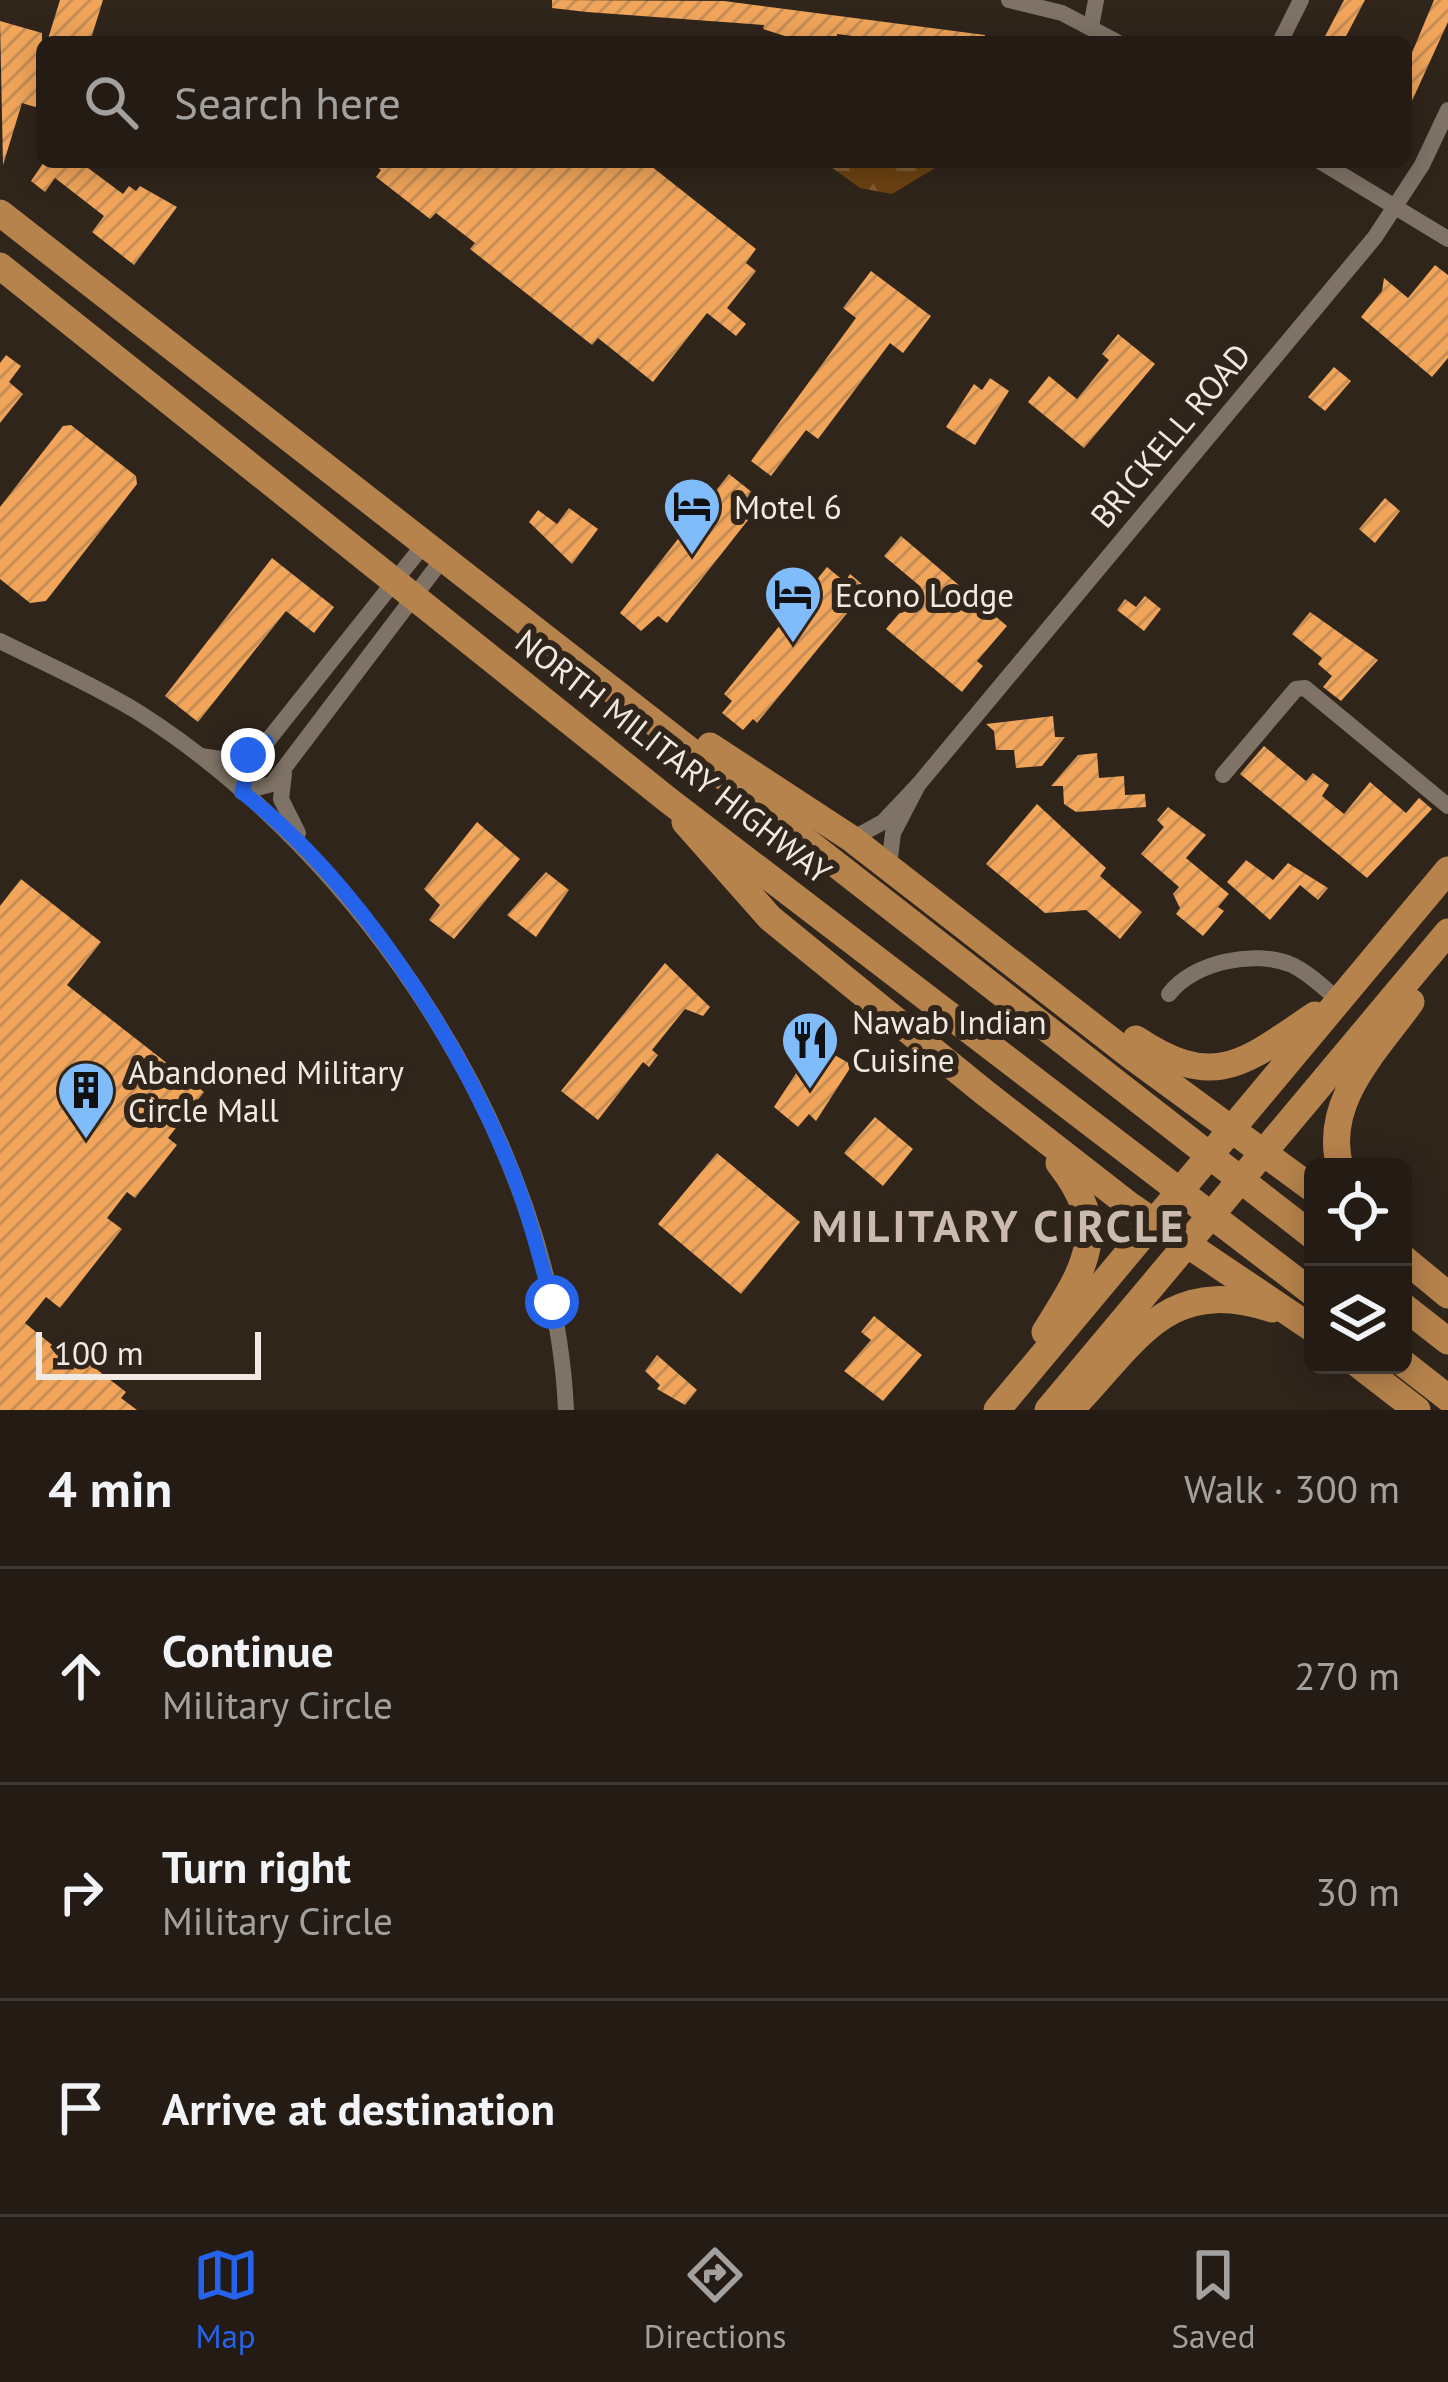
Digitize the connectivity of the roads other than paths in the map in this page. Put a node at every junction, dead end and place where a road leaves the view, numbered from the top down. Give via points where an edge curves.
1 (1010, 0) edge
2 (1096, 0) edge
3 (1301, 0) edge
4 (1091, 27) junction
5 (1107, 36) edge
6 (1283, 36) edge
7 (1448, 110) edge
8 (1331, 168) edge
9 (1396, 208) junction
10 (0, 214) edge
11 (1448, 239) edge
12 (0, 266) edge
13 (434, 550) junction
14 (403, 591) junction
15 (0, 641) edge
16 (638, 707) junction
17 (266, 742) junction
18 (194, 754) junction
19 (287, 765) junction
20 (1223, 775) dead end
21 (918, 785) junction
22 (242, 792) junction
23 (668, 800) junction
24 (1448, 806) edge
25 (851, 838) junction
26 (314, 860) junction
27 (889, 866) junction
28 (1448, 869) edge
29 (1448, 932) edge
30 (978, 933) junction
31 (1448, 945) edge
32 (1168, 994) dead end
33 (1338, 1000) junction
34 (1234, 1128) junction
35 (1034, 1131) junction
36 (1264, 1151) junction
37 (1339, 1158) edge
38 (1304, 1182) edge
39 (1156, 1223) junction
40 (1304, 1229) edge
41 (1188, 1244) junction
42 (1412, 1265) edge
43 (1304, 1286) edge
44 (1448, 1295) edge
45 (1412, 1313) edge
46 (1304, 1324) edge
47 (1304, 1326) edge
48 (1448, 1341) edge
49 (1412, 1370) edge
50 (1371, 1374) edge
51 (1448, 1398) edge
52 (566, 1410) edge
53 (997, 1410) edge
54 (1048, 1410) edge
55 (1070, 1410) edge
56 (1417, 1410) edge

1 - 4 street
2 - 4 street
3 - 6 street
4 - 5 street
7 - 9 street, BRICKELL ROAD
8 - 9 street
9 - 11 street
9 - 21 street, BRICKELL ROAD
10 - 13 main road, NORTH MILITARY HIGHWAY
12 - 14 main road, NORTH MILITARY HIGHWAY
13 - 14 street
13 - 14 street
13 - 16 main road, NORTH MILITARY HIGHWAY
14 - 17 street
14 - 19 street
14 - 23 main road, NORTH MILITARY HIGHWAY
15 - 18 street via 106,693
16 - 25 main road via 746,766
16 - 40 main road, NORTH MILITARY HIGHWAY
17 - 18 street via 233,761
17 - 22 street
18 - 22 street
19 - 22 street via 263,790
19 - 26 street via 280,800
20 - 24 street via 1305,688
21 - 25 street, BRICKELL ROAD via 883,823
21 - 27 street, BRICKELL ROAD via 893,832
22 - 26 street
23 - 35 main road via 770,918
23 - 43 main road, NORTH MILITARY HIGHWAY
25 - 27 main road
26 - 52 street via 351,900 446,1041 509,1164 552,1302
27 - 30 main road
28 - 33 main road
29 - 36 main road
30 - 33 main road via 1161,1056 1199,1068 1254,1058
30 - 34 main road
31 - 37 main road via 1344,1099
32 - 33 street via 1204,967 1263,960 1296,967
33 - 34 main road
34 - 36 main road
34 - 39 main road
35 - 39 main road
35 - 53 main road via 1076,1184 1090,1240 1068,1296
36 - 38 main road
36 - 41 main road
39 - 41 main road
39 - 53 main road
41 - 46 main road
41 - 54 main road
42 - 44 main road
45 - 48 main road
47 - 55 main road via 1237,1298 1186,1302 1145,1331
49 - 51 main road
50 - 56 main road

